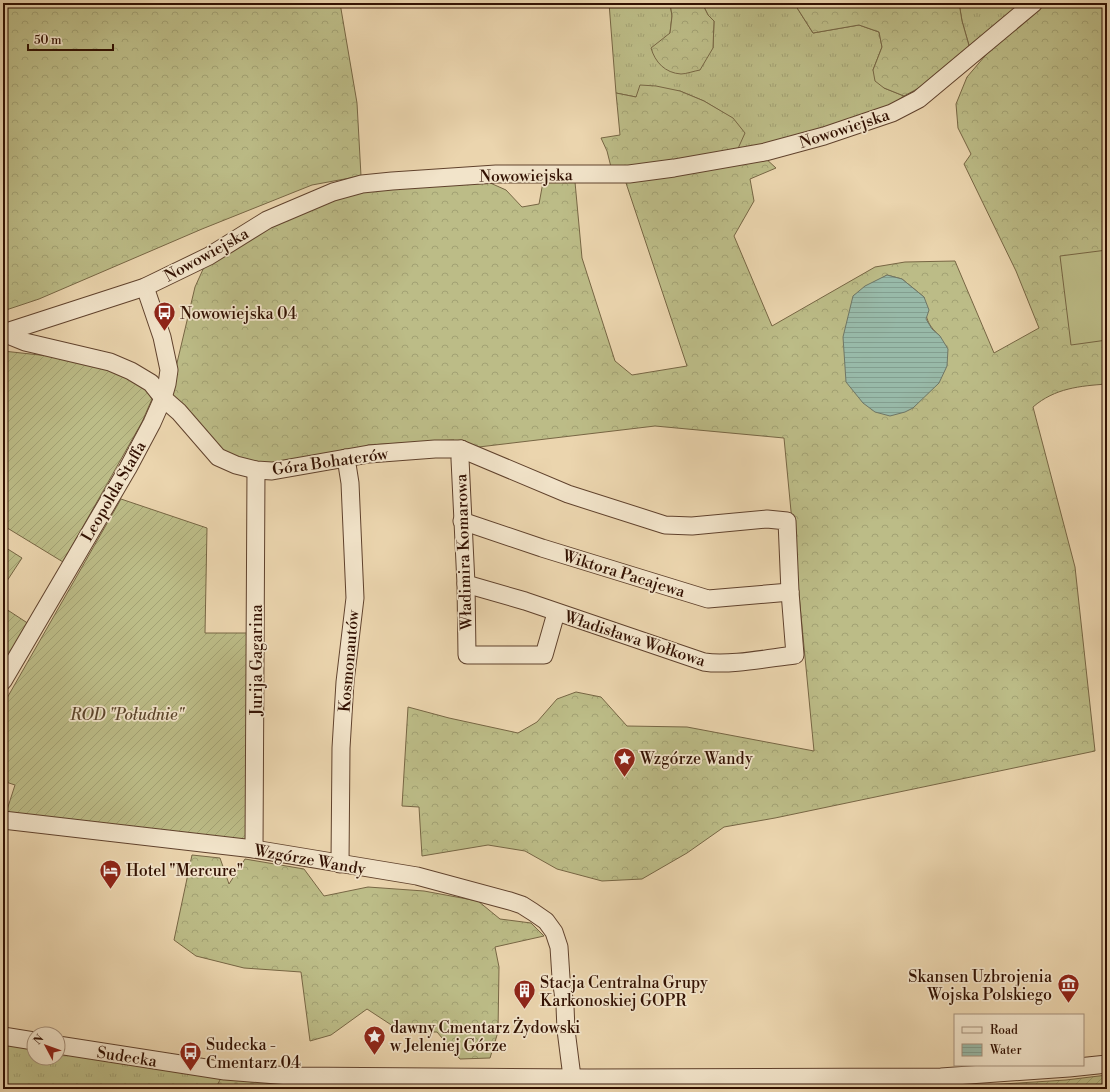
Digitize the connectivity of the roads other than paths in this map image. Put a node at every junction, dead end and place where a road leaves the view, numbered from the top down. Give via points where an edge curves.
1 (1034, 3) edge
2 (145, 287) junction
3 (3, 333) edge
4 (163, 398) junction
5 (462, 449) junction
6 (346, 458) junction
7 (256, 470) junction
8 (462, 520) junction
9 (466, 584) junction
10 (790, 592) junction
11 (556, 613) junction
12 (467, 655) joint
13 (3, 681) edge
14 (3, 820) edge
15 (254, 850) junction
16 (340, 864) junction
17 (3, 1036) edge
18 (26, 1040) edge
19 (66, 1046) edge
20 (1107, 1064) edge
21 (572, 1077) junction
22 (588, 1084) edge

1 - 2 street, Nowowiejska via 919,99 870,121 765,152 629,174 496,174 362,184 333,192 267,220 209,256
2 - 3 street, Nowowiejska
2 - 4 street, Leopolda Staffa via 162,337 169,370
3 - 4 street, Góra Bohaterów via 25,342 110,362 151,383
4 - 7 street, Góra Bohaterów via 218,457
4 - 13 street, Leopolda Staffa via 121,479
5 - 6 street, Góra Bohaterów via 428,449
5 - 8 street, Władimira Komarowa
5 - 10 street via 568,494 665,525 692,526 767,519 787,521
6 - 7 street, Góra Bohaterów via 272,471
6 - 16 street, Kosmonautów via 350,483 354,598 344,682
7 - 15 street, Jurija Gagarina
8 - 9 street, Władimira Komarowa
8 - 10 street, Wiktora Pacajewa via 708,599
9 - 11 street, Władisława Wołkowa
9 - 12 street, Władimira Komarowa
10 - 11 street, Władisława Wołkowa via 795,654 728,663 704,662
11 - 12 street, Władisława Wołkowa via 544,655
14 - 15 street, Wzgórze Wandy
15 - 16 street, Wzgórze Wandy
16 - 21 street, Wzgórze Wandy via 417,876 510,901 522,905 546,921 554,932 559,947 560,978
17 - 18 street
19 - 21 street, Sudecka via 224,1071 290,1076
20 - 22 street, Sudecka via 941,1077
21 - 22 street, Sudecka

